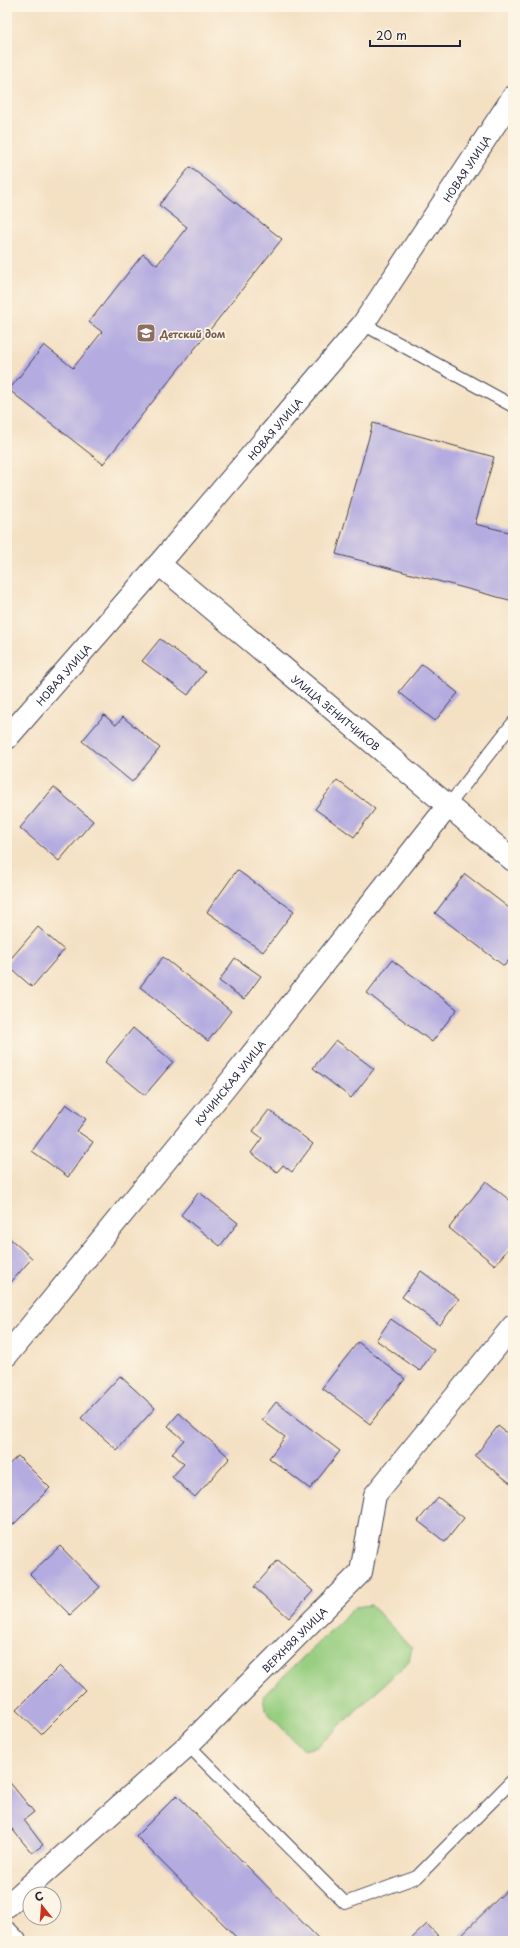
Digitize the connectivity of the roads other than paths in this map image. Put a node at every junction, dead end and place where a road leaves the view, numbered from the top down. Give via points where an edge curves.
1 (513, 97) edge
2 (363, 324) junction
3 (513, 406) edge
4 (159, 564) junction
5 (513, 723) edge
6 (7, 738) edge
7 (448, 806) junction
8 (513, 860) edge
9 (513, 1326) edge
10 (7, 1355) edge
11 (188, 1745) junction
12 (513, 1780) edge
13 (7, 1906) edge
14 (7, 1933) edge
15 (15, 1941) edge

1 - 2 main road, НОВАЯ УЛИЦА
2 - 3 lane
2 - 4 main road, НОВАЯ УЛИЦА
4 - 6 main road, НОВАЯ УЛИЦА
4 - 7 main road, УЛИЦА ЗЕНИТЧИКОВ
5 - 7 lane
7 - 8 main road, УЛИЦА ЗЕНИТЧИКОВ
7 - 10 main road, КУЧИНСКАЯ УЛИЦА via 222,1092
9 - 11 main road, ВЕРХНЯЯ УЛИЦА via 375,1495 361,1572
11 - 12 lane via 345,1903 417,1877
11 - 13 main road, ВЕРХНЯЯ УЛИЦА
14 - 15 main road

